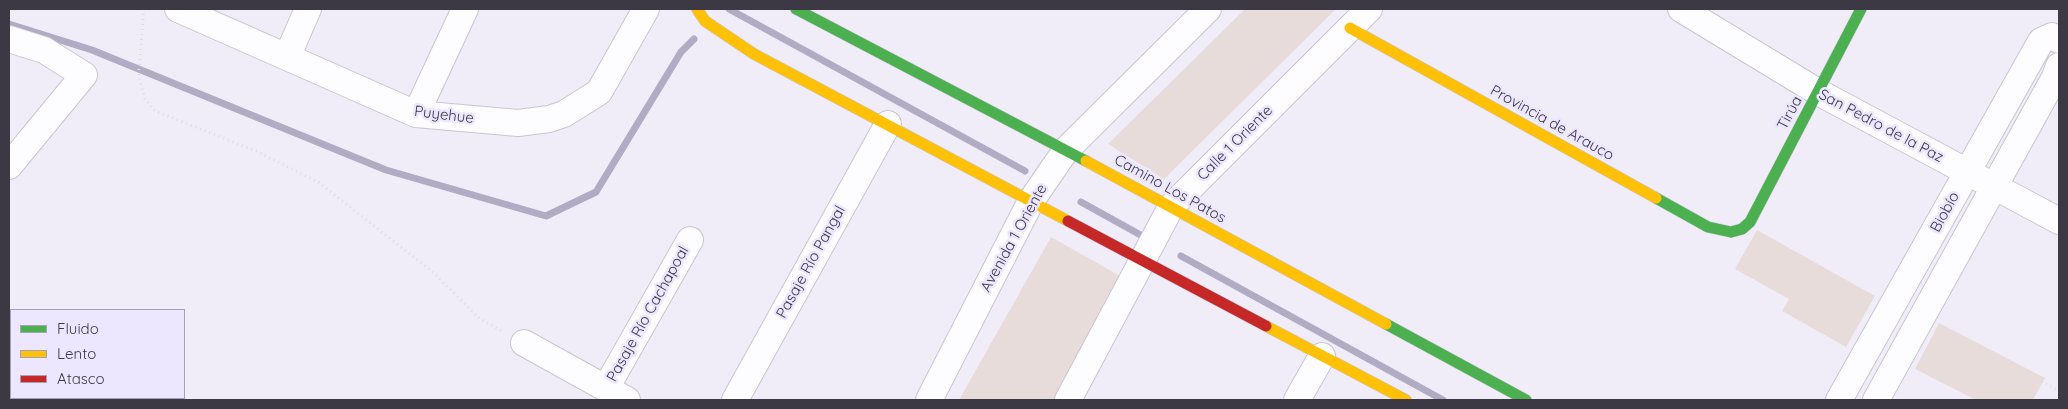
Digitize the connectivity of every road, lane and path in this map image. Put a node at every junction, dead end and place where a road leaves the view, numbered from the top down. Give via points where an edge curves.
1 (144, 9) edge
2 (178, 9) edge
3 (308, 9) edge
4 (465, 9) edge
5 (646, 9) edge
6 (697, 9) edge
7 (796, 9) edge
8 (1208, 9) edge
9 (1317, 9) edge
10 (1369, 9) edge
11 (1682, 9) edge
12 (1861, 9) edge
13 (1350, 28) junction
14 (9, 39) edge
15 (2059, 40) edge
16 (287, 57) junction
17 (2059, 66) edge
18 (1818, 92) junction
19 (416, 114) junction
20 (888, 124) junction
21 (1066, 150) junction
22 (9, 166) edge
23 (1968, 172) junction
24 (1994, 186) junction
25 (1136, 188) junction
26 (1031, 201) junction
27 (1171, 207) junction
28 (2059, 221) edge
29 (1742, 229) joint
30 (690, 240) dead end
31 (1142, 260) junction
32 (1922, 316) junction
33 (524, 343) joint
34 (1322, 356) junction
35 (2059, 391) edge
36 (602, 392) edge
37 (735, 400) edge
38 (929, 400) edge
39 (1068, 400) edge
40 (1297, 400) edge
41 (1406, 400) edge
42 (1526, 400) edge
43 (1839, 400) edge
44 (1876, 400) edge

1 - 33 path via 140,82 145,99 155,111 256,151 318,182 433,272 480,319
2 - 16 street, Puyehue
3 - 16 street
4 - 19 street
5 - 19 street, Puyehue via 599,92 564,114 518,123
6 - 20 street via 706,21 754,54
7 - 21 street, Camino Los Patos
8 - 21 street, Avenida 1 Oriente
9 - 25 path
10 - 13 street, Calle 1 Oriente
11 - 18 street, San Pedro de la Paz
12 - 18 street, Tirúa
13 - 27 street, Calle 1 Oriente
13 - 29 street, Provincia de Arauco via 1708,227 1731,232
14 - 22 street via 44,50 84,75
15 - 23 street, Biobío via 2052,36 2041,41
16 - 19 street, Puyehue
17 - 24 street, Biobío
18 - 23 street, San Pedro de la Paz
18 - 29 street, Tirúa via 1750,222
20 - 26 street
20 - 37 street, Pasaje Río Pangal
21 - 25 street, Camino Los Patos
21 - 26 street, Avenida 1 Oriente
23 - 24 street, San Pedro de la Paz
23 - 43 street, Biobío
24 - 28 street, San Pedro de la Paz
24 - 32 street, Biobío
25 - 27 street, Camino Los Patos
26 - 31 street
26 - 38 street, Avenida 1 Oriente
27 - 31 street, Calle 1 Oriente
27 - 42 street, Camino Los Patos
30 - 36 street, Pasaje Río Cachapoal
31 - 34 street
31 - 39 street, Calle 1 Oriente
32 - 35 path
32 - 44 street, Biobío
33 - 36 street
34 - 40 street
34 - 41 street

